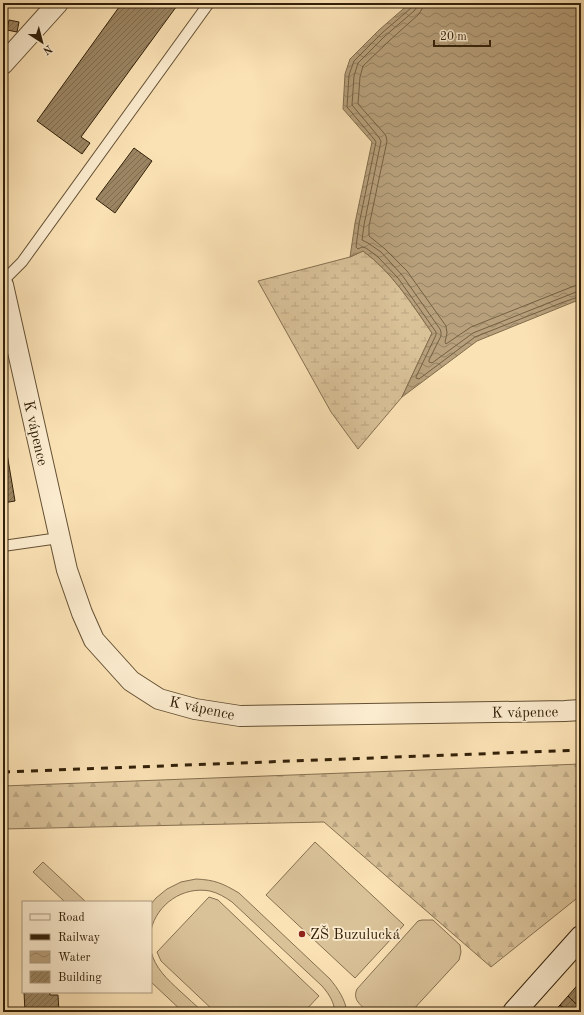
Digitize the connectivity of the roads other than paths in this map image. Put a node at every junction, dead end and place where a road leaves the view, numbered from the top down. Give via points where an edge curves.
1 (58, 3) edge
2 (209, 3) edge
3 (3, 64) edge
4 (3, 281) edge
5 (3, 285) edge
6 (59, 538) junction
7 (3, 546) edge
8 (581, 710) edge
9 (581, 937) edge
10 (514, 1012) edge

1 - 3 street
2 - 4 lane via 22,262
5 - 6 street, K vápence
6 - 7 lane
6 - 8 street, K vápence via 67,570 94,640 131,681 159,699 195,709 240,716
9 - 10 main road

